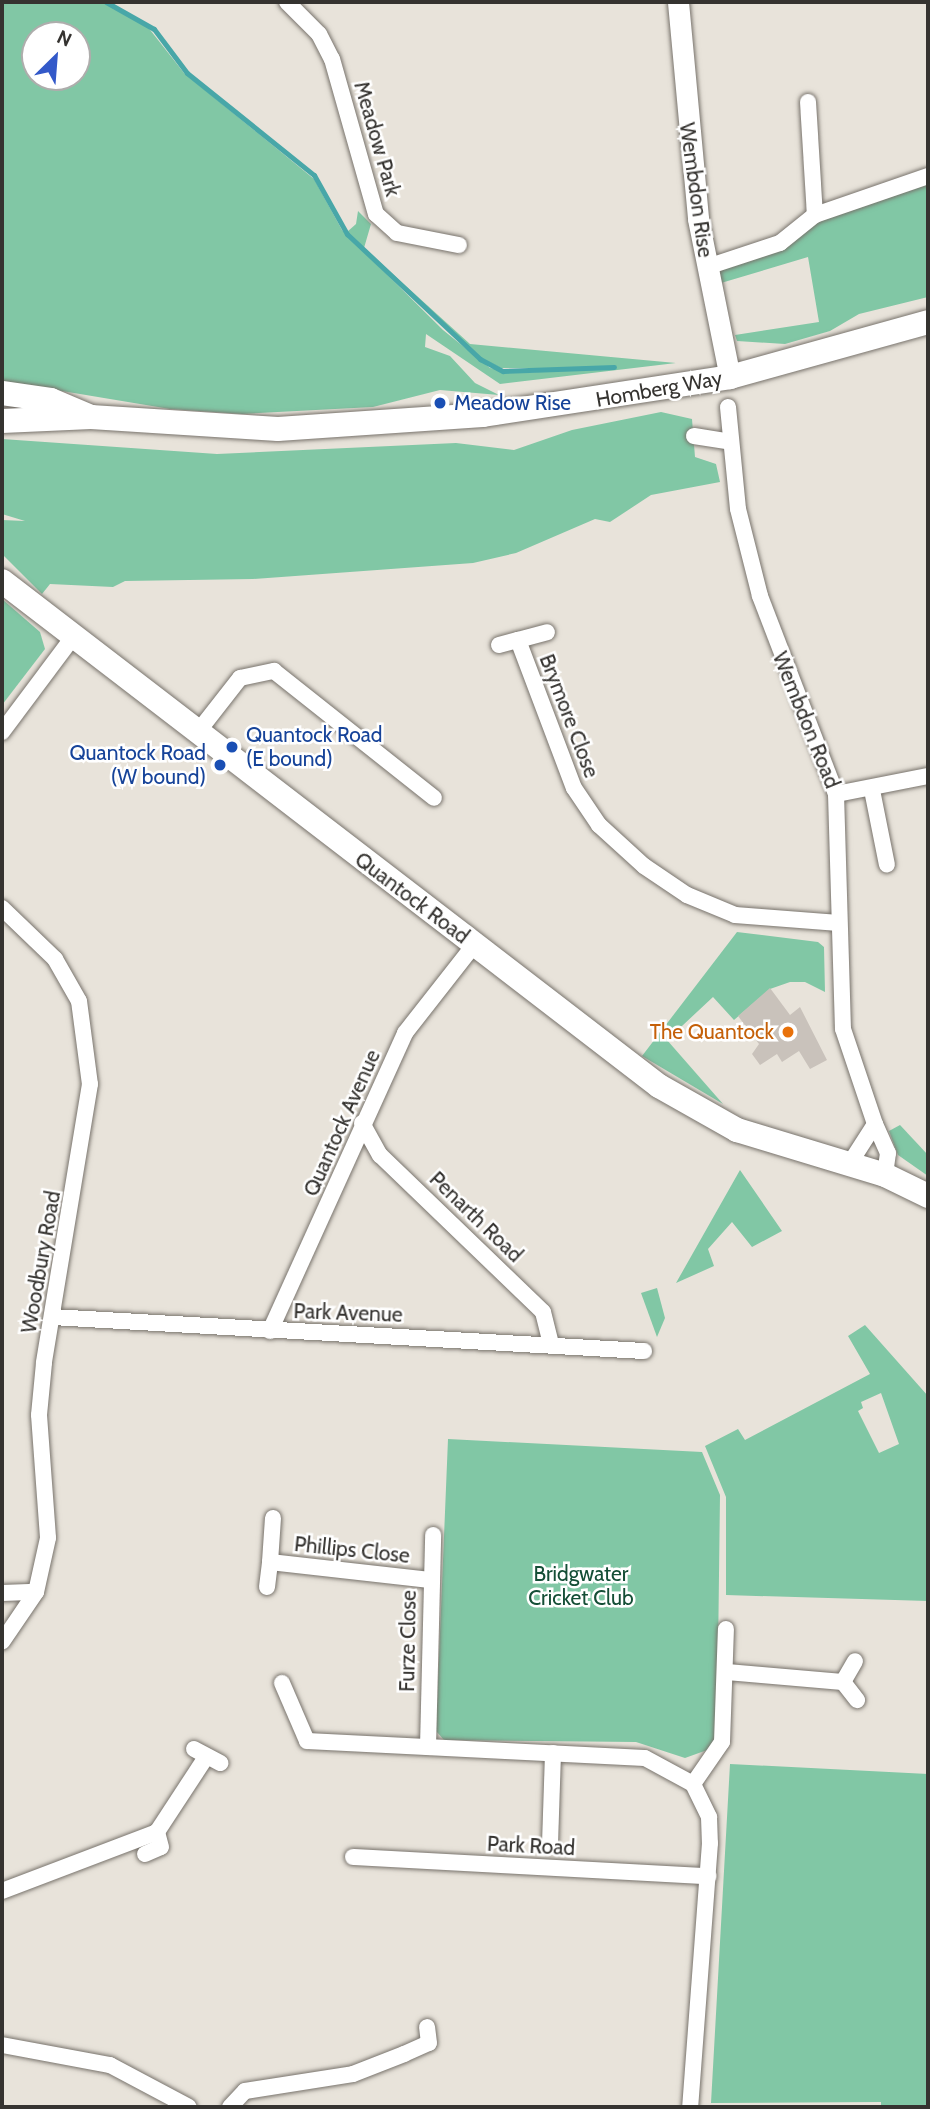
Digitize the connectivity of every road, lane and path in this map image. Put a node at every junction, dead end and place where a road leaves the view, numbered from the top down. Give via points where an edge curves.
1 (287, 2) edge
2 (678, 2) edge
3 (808, 102) dead end
4 (928, 176) edge
5 (815, 215) junction
6 (459, 245) dead end
7 (706, 267) junction
8 (928, 322) edge
9 (730, 377) junction
10 (2, 393) edge
11 (728, 407) dead end
12 (91, 417) junction
13 (2, 421) edge
14 (694, 436) dead end
15 (730, 442) junction
16 (2, 581) edge
17 (547, 632) dead end
18 (73, 638) junction
19 (518, 640) junction
20 (499, 645) dead end
21 (2, 732) edge
22 (197, 733) junction
23 (928, 776) edge
24 (872, 790) junction
25 (836, 794) junction
26 (434, 798) dead end
27 (887, 864) dead end
28 (2, 908) edge
29 (839, 923) junction
30 (474, 945) junction
31 (362, 1123) junction
32 (876, 1124) junction
33 (850, 1163) junction
34 (886, 1175) junction
35 (928, 1196) edge
36 (51, 1317) junction
37 (270, 1331) junction
38 (551, 1344) junction
39 (643, 1351) dead end
40 (273, 1518) dead end
41 (432, 1535) dead end
42 (270, 1562) junction
43 (430, 1580) junction
44 (267, 1587) dead end
45 (36, 1592) junction
46 (2, 1593) edge
47 (726, 1629) dead end
48 (2, 1642) edge
49 (855, 1661) dead end
50 (727, 1672) junction
51 (843, 1682) junction
52 (282, 1683) dead end
53 (857, 1700) dead end
54 (428, 1747) junction
55 (554, 1753) junction
56 (207, 1756) dead end
57 (693, 1784) junction
58 (158, 1832) junction
59 (550, 1844) dead end
60 (145, 1854) dead end
61 (353, 1857) dead end
62 (708, 1876) junction
63 (2, 1891) edge
64 (427, 2027) dead end
65 (2, 2045) edge
66 (189, 2107) edge
67 (230, 2107) edge
68 (690, 2107) edge

1 - 6 street, Meadow Park via 319,34 332,60 376,214 397,233
2 - 7 main road, Wembdon Rise
3 - 5 street
4 - 5 street
5 - 7 street via 780,243
7 - 9 main road, Wembdon Rise
8 - 9 main road, Homberg Way
9 - 12 main road, Homberg Way via 565,405 379,424 239,429
10 - 12 main road, Homberg Way via 51,400
11 - 15 street, Wembdon Road
12 - 13 main road, Homberg Way
14 - 15 street
15 - 25 street, Wembdon Road via 738,509 760,597
16 - 18 main road, Quantock Road
17 - 19 street, Brymore Close
18 - 21 street
18 - 22 main road, Quantock Road
19 - 20 street, Brymore Close
19 - 29 street, Brymore Close via 574,788 621,846 664,880 713,907 769,921
22 - 26 street via 240,678 274,671
22 - 30 main road, Quantock Road
23 - 24 street
24 - 25 street
24 - 27 street
25 - 29 street, Wembdon Road
28 - 36 street, Woodbury Road via 55,959 79,1000 88,1042 85,1139
29 - 32 street, Wembdon Road via 843,1029
30 - 31 street, Quantock Avenue via 405,1033
30 - 33 main road, Quantock Road via 621,1058 708,1117 771,1144
31 - 37 street, Quantock Avenue via 297,1281
31 - 38 street, Penarth Road via 380,1155 543,1312
32 - 33 street
32 - 34 street, Wembdon Road via 888,1153
33 - 34 main road
34 - 35 main road
36 - 37 street, Park Avenue
36 - 45 street, Woodbury Road via 39,1415 48,1538
37 - 38 street, Park Avenue
38 - 39 street, Park Avenue
40 - 42 street, Phillips Close
41 - 43 street, Furze Close
42 - 43 street, Phillips Close
42 - 44 street, Phillips Close
43 - 54 street, Furze Close
45 - 46 street
45 - 48 street, Woodbury Road
47 - 50 street
49 - 51 street
50 - 51 street
50 - 57 street via 722,1742
51 - 53 street
52 - 54 street via 307,1741
54 - 55 street
55 - 57 street via 645,1758
55 - 59 street via 542,1817
56 - 58 street
57 - 62 street via 709,1817
58 - 60 street via 161,1847
58 - 63 street
61 - 62 street, Park Road
62 - 68 street
64 - 67 street via 429,2043 404,2054 352,2074 245,2091
65 - 66 street via 110,2065

